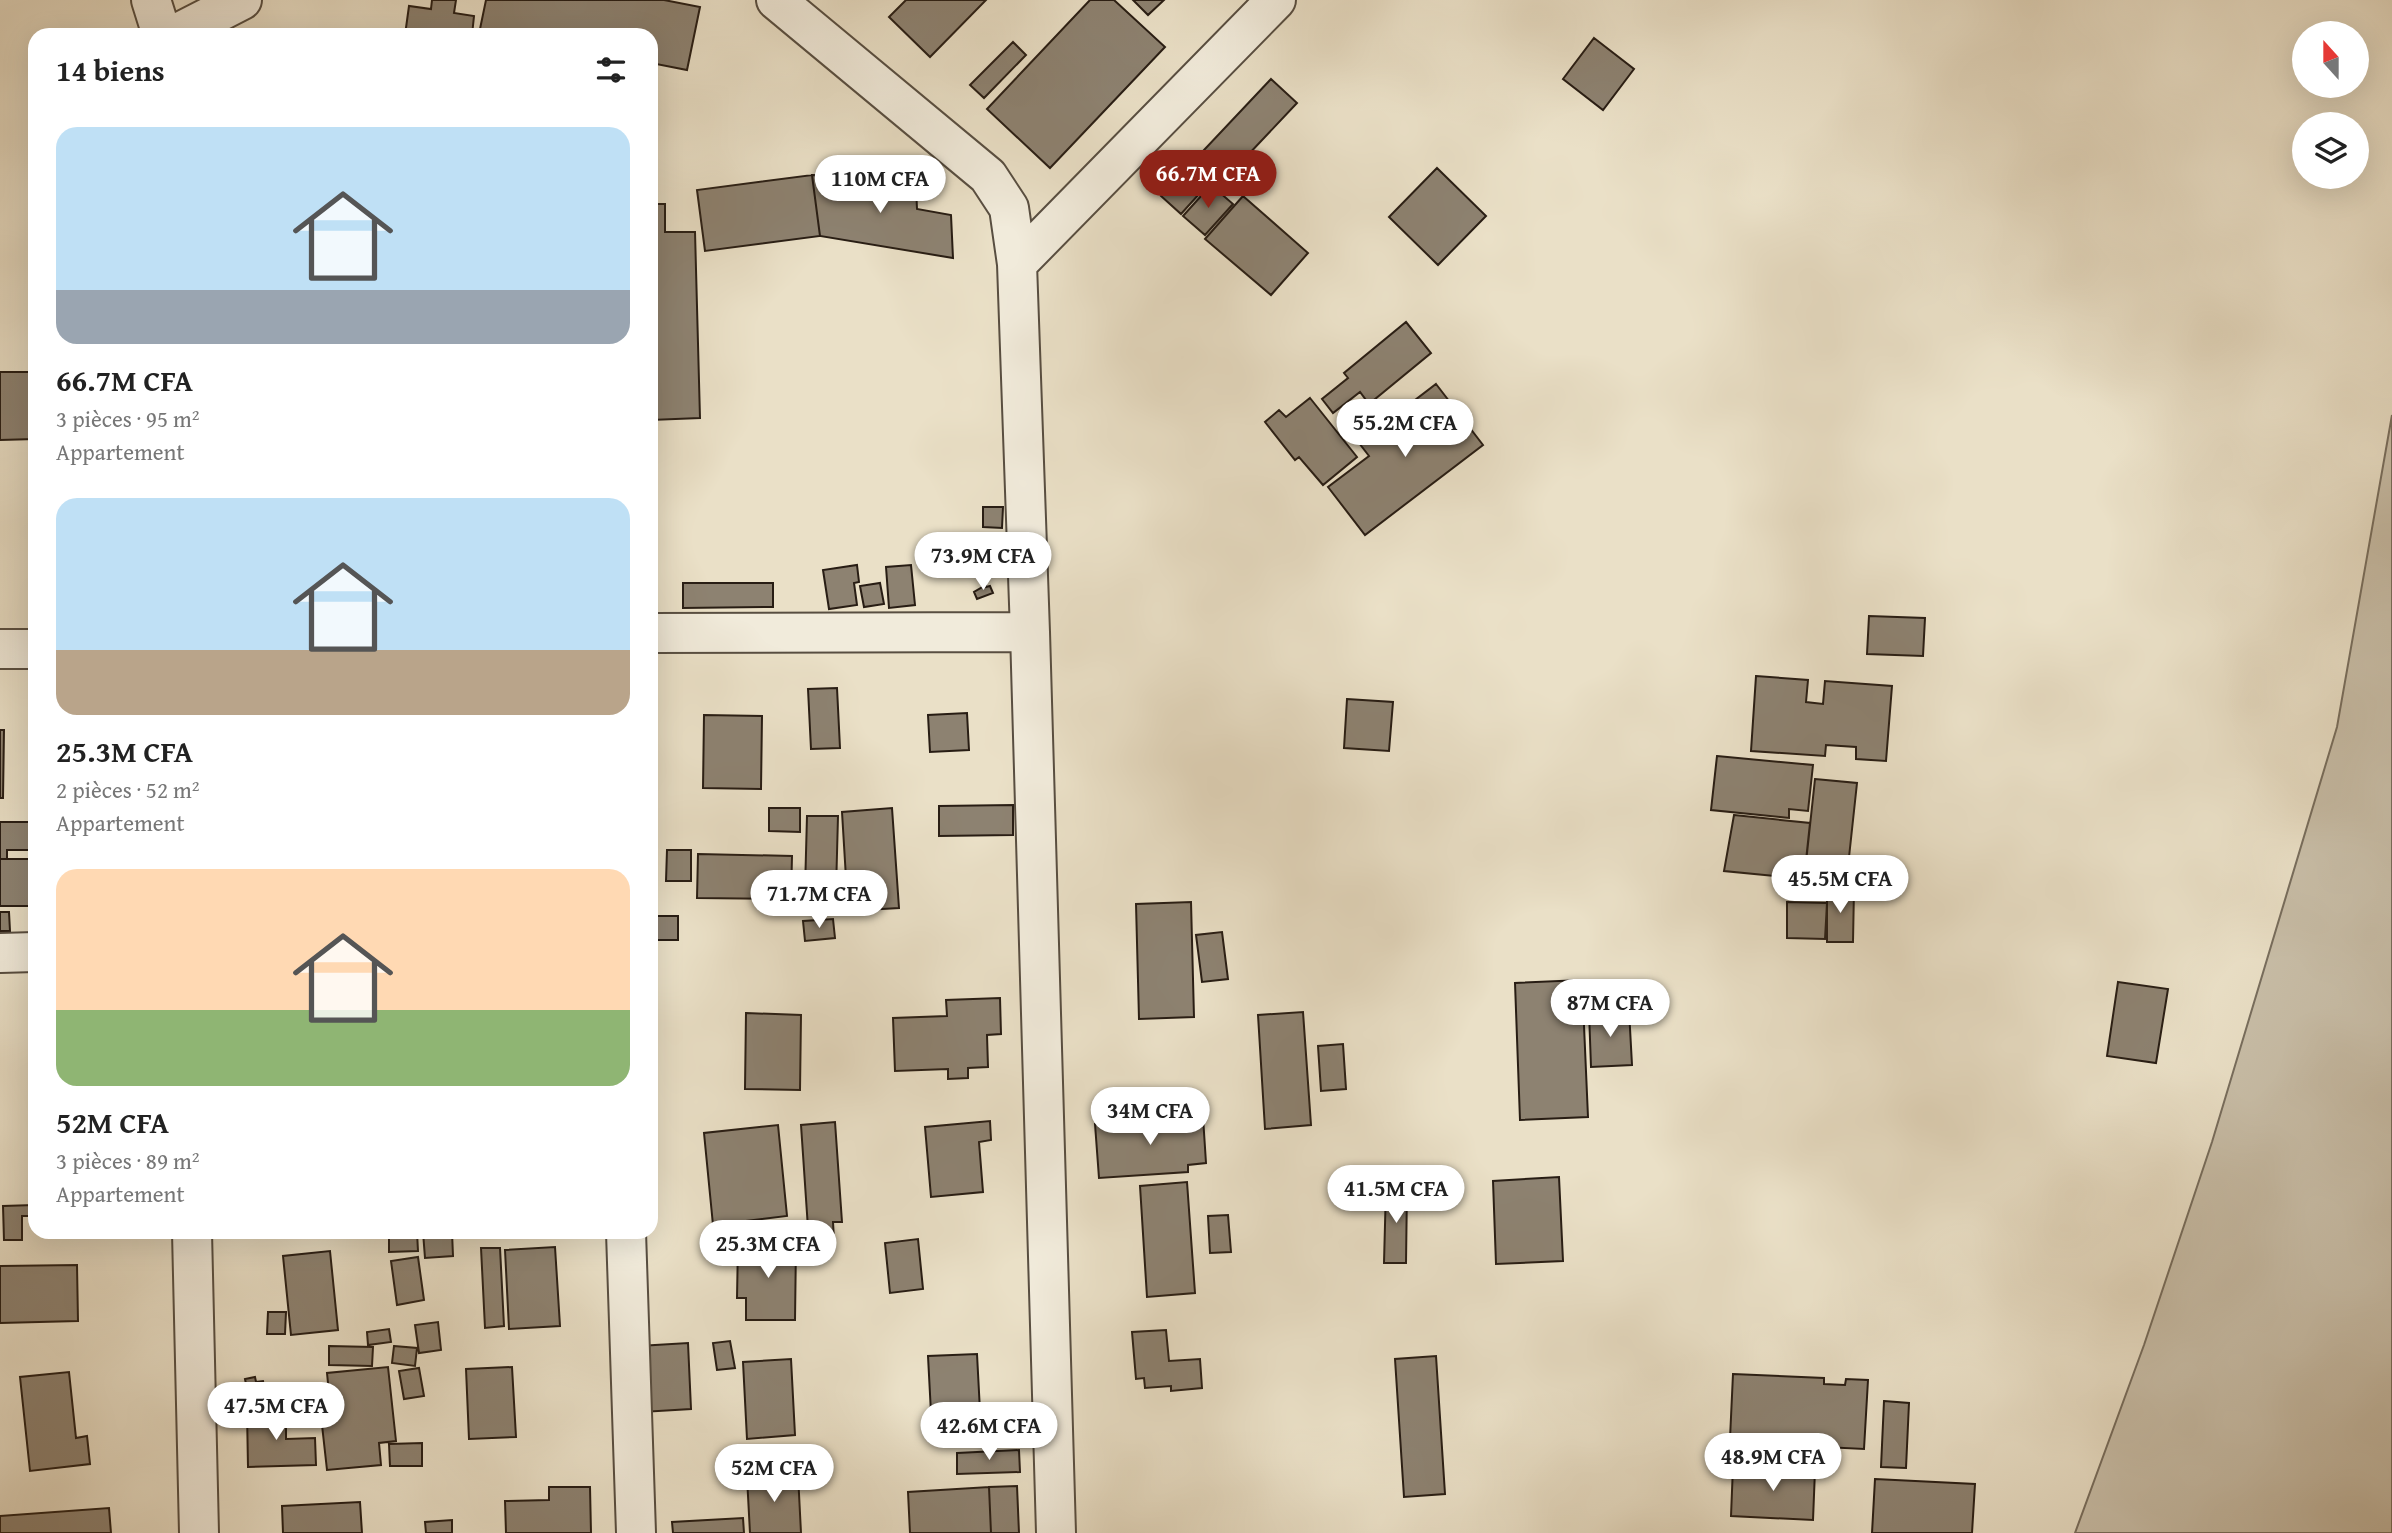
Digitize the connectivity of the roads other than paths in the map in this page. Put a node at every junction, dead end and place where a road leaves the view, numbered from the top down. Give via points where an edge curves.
1 (151, 0) edge
2 (242, 0) edge
3 (776, 0) edge
4 (1276, 0) edge
5 (160, 28) edge
6 (188, 28) edge
7 (1017, 264) junction
8 (1030, 632) junction
9 (658, 634) edge
10 (0, 649) edge
11 (28, 649) edge
12 (0, 953) edge
13 (28, 953) edge
14 (192, 1239) edge
15 (626, 1239) edge
16 (199, 1533) edge
17 (636, 1533) edge
18 (1056, 1533) edge

1 - 5 street
2 - 6 street
3 - 7 street via 988,176 1009,208
4 - 7 street
7 - 8 street
8 - 9 street
8 - 18 street
10 - 11 street
12 - 13 street
14 - 16 street
15 - 17 street

